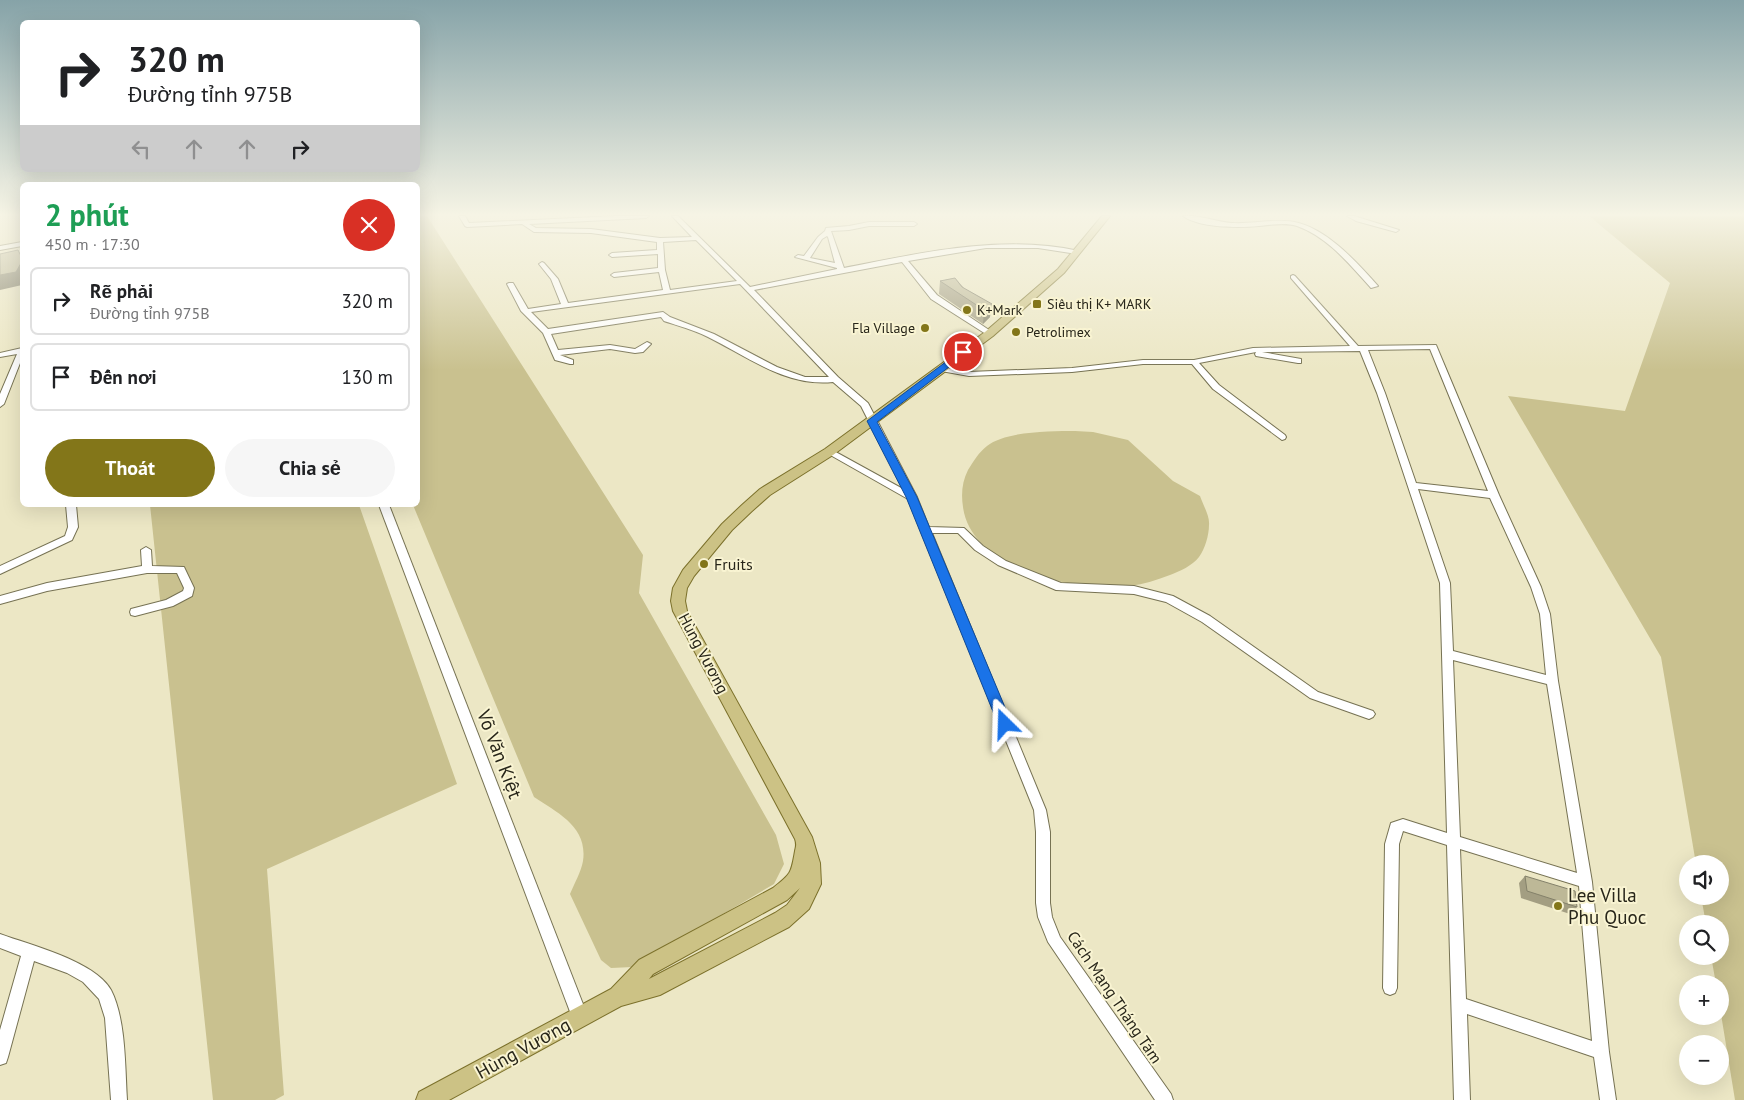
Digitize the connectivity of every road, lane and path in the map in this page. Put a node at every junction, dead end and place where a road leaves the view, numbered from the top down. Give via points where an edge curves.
1 (545, 267) edge
2 (727, 267) edge
3 (834, 267) edge
4 (852, 267) edge
5 (910, 267) edge
6 (1063, 267) edge
7 (1355, 267) edge
8 (840, 269) junction
9 (662, 270) joint
10 (614, 275) dead end
11 (1293, 277) dead end
12 (742, 282) junction
13 (511, 284) dead end
14 (1374, 286) dead end
15 (749, 289) junction
16 (667, 293) junction
17 (565, 306) junction
18 (526, 311) junction
19 (546, 332) junction
20 (989, 334) junction
21 (646, 344) dead end
22 (20, 350) edge
23 (1360, 350) junction
24 (1249, 351) junction
25 (555, 353) junction
26 (0, 355) edge
27 (20, 355) edge
28 (1298, 361) dead end
29 (570, 362) dead end
30 (1194, 362) junction
31 (941, 369) junction
32 (835, 379) junction
33 (0, 404) edge
34 (872, 421) junction
35 (1282, 437) dead end
36 (829, 452) junction
37 (1412, 485) junction
38 (1494, 495) junction
39 (912, 497) junction
40 (71, 507) edge
41 (385, 507) edge
42 (926, 530) junction
43 (146, 550) dead end
44 (147, 569) junction
45 (0, 570) edge
46 (0, 600) edge
47 (135, 612) dead end
48 (1447, 654) junction
49 (1552, 681) junction
50 (1369, 714) dead end
51 (1454, 841) junction
52 (1585, 882) junction
53 (0, 942) edge
54 (29, 954) junction
55 (1390, 988) dead end
56 (1459, 1004) junction
57 (580, 1017) junction
58 (1601, 1052) junction
59 (0, 1057) edge
60 (429, 1099) edge
61 (119, 1100) edge
62 (1165, 1100) edge
63 (1462, 1100) edge
64 (1608, 1100) edge

1 - 17 street via 554,279
2 - 12 street, Cách Mạng Tháng Tám
3 - 8 street
4 - 8 street
5 - 20 street via 934,297
6 - 20 main road, Hùng Vương
7 - 14 street
8 - 15 street
9 - 10 street
9 - 16 street
11 - 23 street
12 - 15 street, Cách Mạng Tháng Tám
12 - 16 street
13 - 18 street
15 - 32 street, Cách Mạng Tháng Tám
16 - 17 street
17 - 18 street
18 - 19 street
19 - 25 street
19 - 32 street via 663,314 667,319 716,338 772,368 818,381
20 - 31 main road, Hùng Vương
21 - 25 street via 636,351 610,347
22 - 26 street
23 - 24 street
23 - 37 street
23 - 38 street via 1433,347
24 - 28 street
24 - 30 street
25 - 29 street via 560,360
27 - 33 street
30 - 31 street via 1143,362 1072,370 969,374
30 - 35 street via 1216,388
31 - 34 main road, Hùng Vương
32 - 34 street, Cách Mạng Tháng Tám via 865,404
34 - 36 main road, Hùng Vương
34 - 39 street, Cách Mạng Tháng Tám
36 - 39 street
36 - 57 main road, Hùng Vương via 766,492 740,514 688,573 680,588 678,602 693,636 804,837 810,855 810,890 797,910 782,920 653,988 618,996
37 - 38 street
37 - 48 street via 1446,583
38 - 49 street via 1545,614
39 - 42 street, Cách Mạng Tháng Tám
40 - 45 street via 73,527 69,538
41 - 57 street, Võ Văn Kiệt
42 - 50 street via 961,530 979,548 1002,563 1060,587 1134,590 1168,599 1206,618 1314,695
42 - 62 street, Cách Mạng Tháng Tám via 1040,810 1045,917 1061,950
43 - 44 street
44 - 46 street via 47,587
44 - 47 street via 180,570 189,588 188,593 169,603
48 - 49 street
48 - 51 street
49 - 52 street
51 - 52 street
51 - 55 street via 1403,825 1396,828 1392,844
51 - 56 street
52 - 58 street
53 - 54 street
54 - 59 street
54 - 61 street via 71,967 88,977 105,994 113,1018
56 - 58 street
56 - 63 street
57 - 60 main road, Hùng Vương
58 - 64 street

